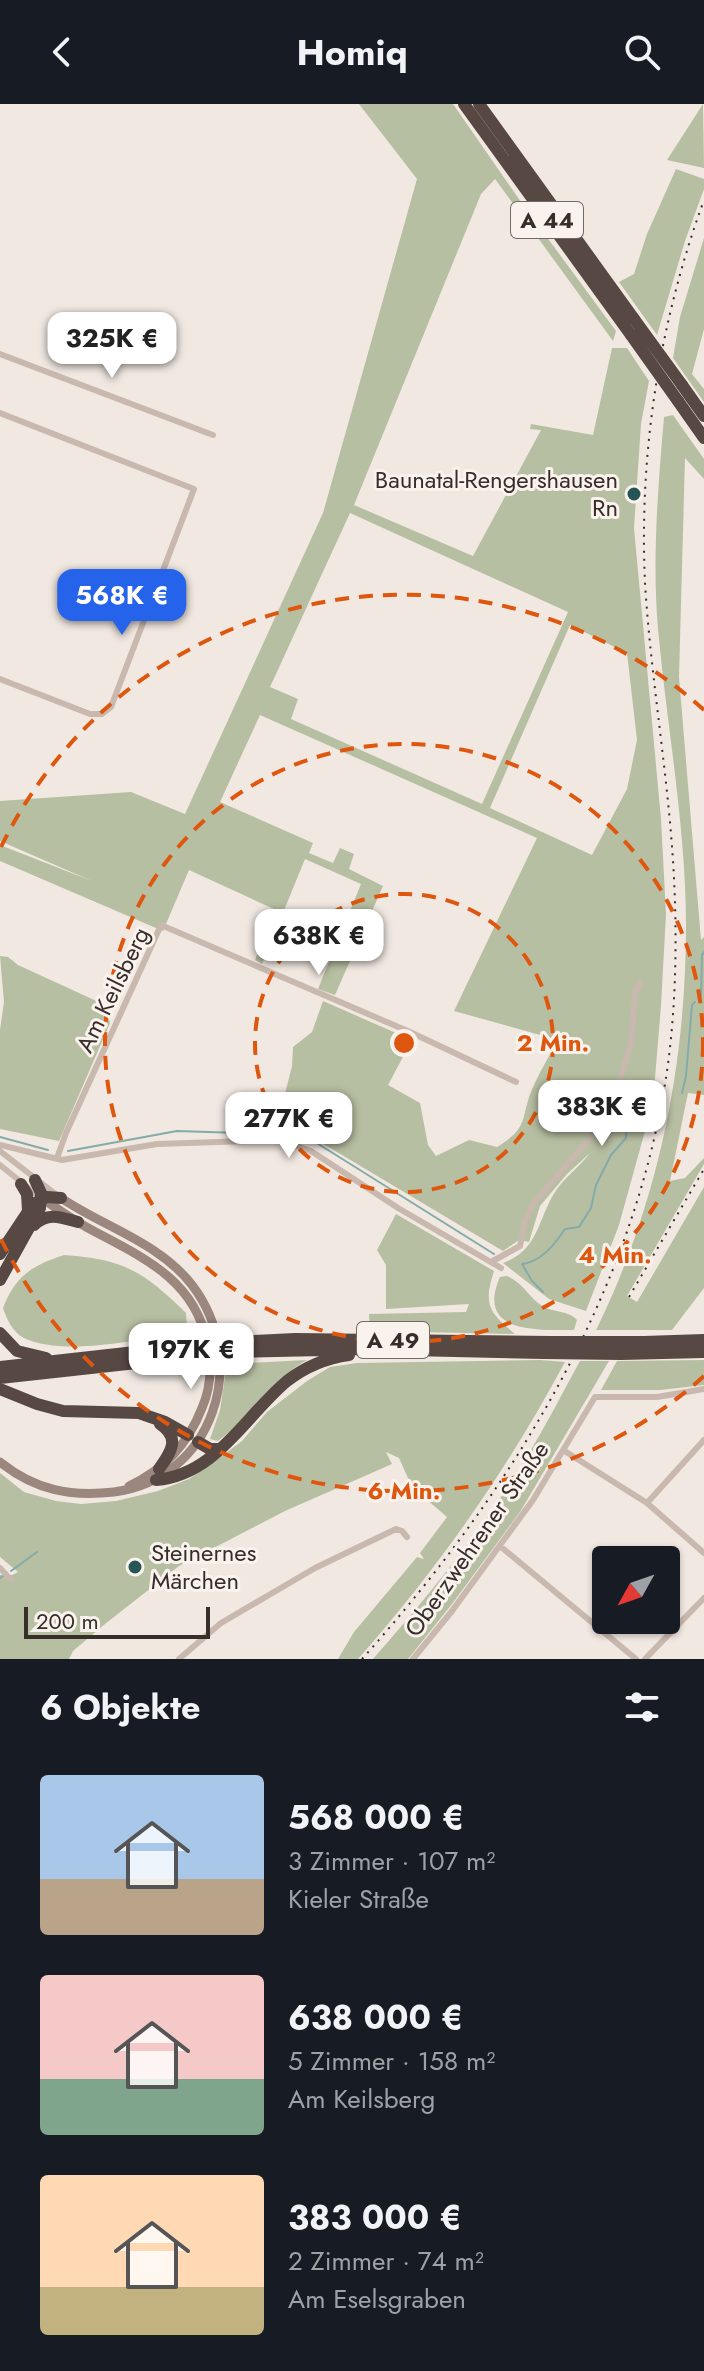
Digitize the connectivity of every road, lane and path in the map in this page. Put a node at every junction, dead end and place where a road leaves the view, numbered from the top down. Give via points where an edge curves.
1 (464, 104) edge
2 (479, 104) edge
3 (0, 354) edge
4 (0, 413) edge
5 (704, 416) edge
6 (213, 435) dead end
7 (704, 438) edge
8 (0, 679) edge
9 (640, 982) dead end
10 (516, 1082) dead end
11 (0, 1148) edge
12 (57, 1158) junction
13 (0, 1165) edge
14 (35, 1180) junction
15 (21, 1184) junction
16 (42, 1198) junction
17 (61, 1198) junction
18 (28, 1211) junction
19 (78, 1222) junction
20 (26, 1233) junction
21 (0, 1254) edge
22 (491, 1262) junction
23 (501, 1268) dead end
24 (0, 1280) edge
25 (0, 1333) edge
26 (704, 1340) edge
27 (236, 1347) junction
28 (547, 1347) junction
29 (642, 1348) junction
30 (382, 1350) junction
31 (190, 1352) junction
32 (704, 1352) edge
33 (65, 1361) junction
34 (0, 1367) edge
35 (0, 1378) edge
36 (0, 1389) edge
37 (704, 1389) edge
38 (148, 1415) junction
39 (193, 1438) junction
40 (704, 1440) edge
41 (220, 1449) junction
42 (563, 1450) junction
43 (0, 1462) edge
44 (157, 1474) junction
45 (647, 1503) junction
46 (407, 1537) dead end
47 (500, 1546) junction
48 (704, 1553) edge
49 (0, 1568) edge
50 (11, 1580) dead end
51 (704, 1598) edge
52 (680, 1624) edge
53 (670, 1634) edge
54 (179, 1659) edge
55 (413, 1659) edge
56 (636, 1659) edge
57 (645, 1659) edge

1 - 7 highway, A 44, bridge
2 - 5 highway, A 44, bridge
3 - 6 street
4 - 8 street via 194,489 111,707 90,714
9 - 22 street via 631,1043 610,1115 533,1204 520,1246
10 - 12 street, Am Keilsberg via 161,925
11 - 12 street
11 - 14 street
12 - 22 street via 157,1144 279,1140 311,1151
13 - 15 street
14 - 16 highway
14 - 17 street
15 - 16 street
15 - 18 highway
16 - 17 highway
16 - 18 highway
16 - 19 main road
16 - 20 highway
17 - 39 main road via 171,1263 205,1305 217,1337 219,1381 212,1415
18 - 21 highway
19 - 20 highway via 49,1216
19 - 39 main road via 156,1264 196,1309 210,1378
20 - 24 highway
22 - 23 street
25 - 33 highway via 23,1354
26 - 29 highway, A 49
27 - 28 highway, A 49 via 295,1339
27 - 30 highway, A 49
27 - 31 highway, A 49, bridge
28 - 29 highway, A 49, bridge
28 - 30 highway, A 49
29 - 32 highway, A 49
30 - 41 highway via 332,1358 303,1370
31 - 33 highway, A 49
31 - 35 highway, A 49
33 - 34 highway, A 49
36 - 38 highway via 63,1411
37 - 42 street, Oberzwehrener Straße via 657,1397 595,1397
38 - 39 highway
38 - 44 highway via 173,1439
39 - 41 highway
39 - 44 main road via 182,1460
40 - 45 street
41 - 44 highway via 184,1473
42 - 45 street
42 - 47 street, Oberzwehrener Straße
43 - 44 main road via 50,1490 84,1495 137,1488
45 - 48 street
46 - 54 street via 396,1529 315,1568 221,1623
47 - 55 street, Oberzwehrener Straße
47 - 56 street
49 - 50 street
51 - 52 street
53 - 57 street

